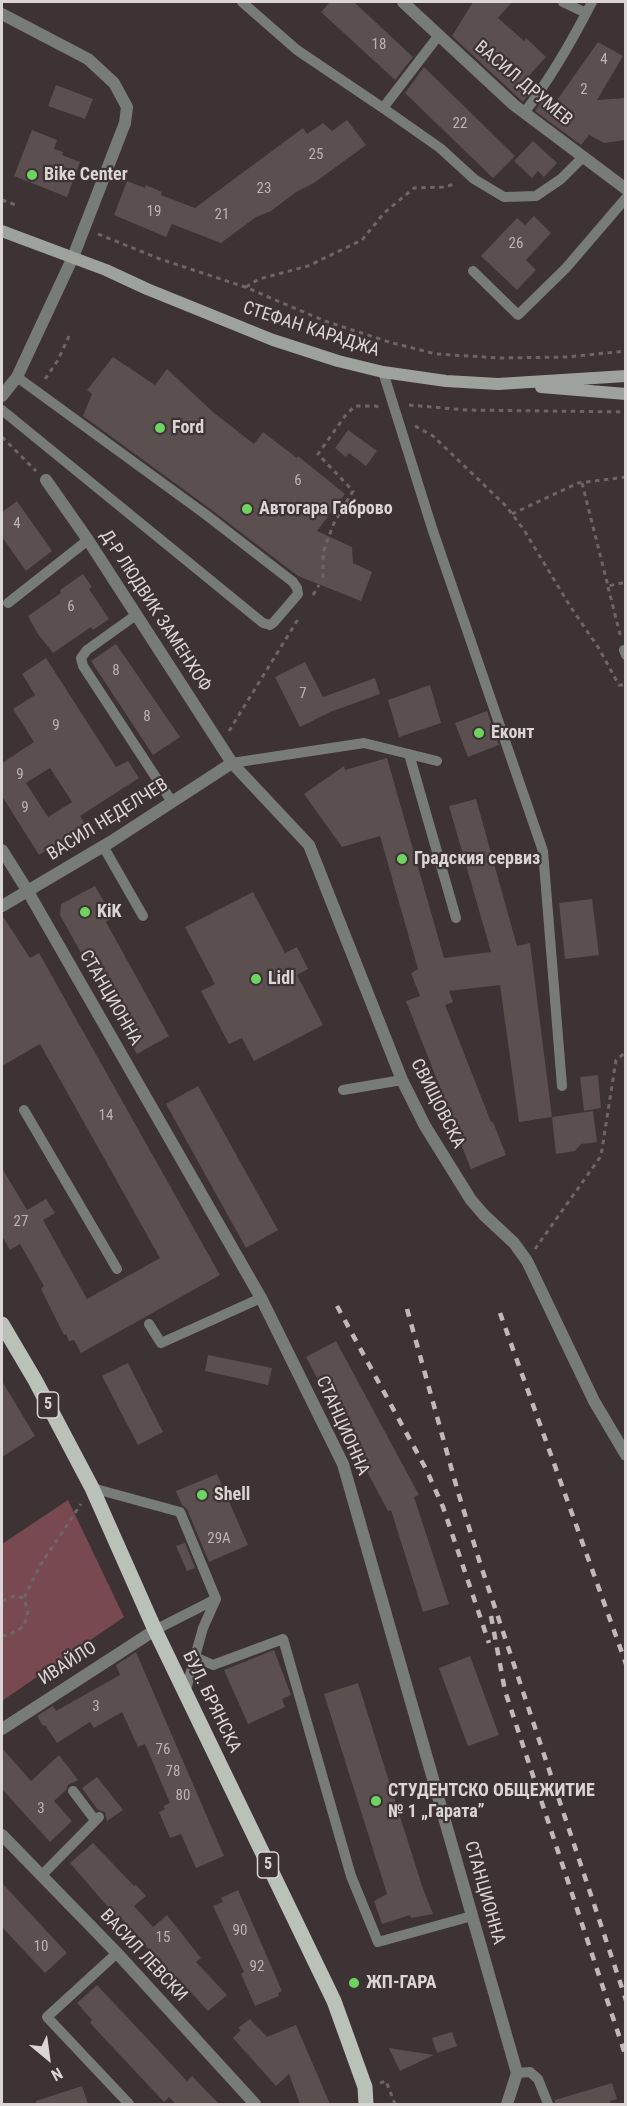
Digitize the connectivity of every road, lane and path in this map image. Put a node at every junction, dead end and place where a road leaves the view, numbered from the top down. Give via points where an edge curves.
1 (242, 2) edge
2 (403, 2) edge
3 (563, 2) edge
4 (591, 2) edge
5 (586, 13) junction
6 (2, 14) edge
7 (439, 35) junction
8 (383, 108) junction
9 (524, 113) junction
10 (584, 157) junction
11 (462, 186) dead end
12 (626, 189) edge
13 (626, 198) edge
14 (2, 200) edge
15 (19, 206) dead end
16 (85, 229) junction
17 (2, 231) edge
18 (73, 257) junction
19 (473, 272) dead end
20 (245, 287) junction
21 (69, 336) dead end
22 (626, 351) edge
23 (382, 372) junction
24 (626, 376) edge
25 (17, 377) junction
26 (498, 384) junction
27 (53, 385) dead end
28 (626, 394) edge
29 (2, 396) edge
30 (425, 406) dead end
31 (2, 410) edge
32 (626, 412) edge
33 (395, 416) junction
34 (433, 436) dead end
35 (2, 437) edge
36 (626, 477) edge
37 (46, 480) joint
38 (582, 483) junction
39 (512, 514) junction
40 (88, 540) junction
41 (323, 578) dead end
42 (626, 582) edge
43 (319, 585) dead end
44 (608, 586) junction
45 (313, 595) dead end
46 (8, 603) dead end
47 (301, 614) dead end
48 (136, 615) junction
49 (625, 652) edge
50 (626, 685) edge
51 (220, 745) junction
52 (409, 754) junction
53 (437, 761) dead end
54 (232, 763) junction
55 (172, 802) junction
56 (103, 846) junction
57 (2, 849) edge
58 (27, 890) junction
59 (2, 906) edge
60 (143, 916) dead end
61 (456, 918) dead end
62 (626, 1052) edge
63 (402, 1080) junction
64 (562, 1086) dead end
65 (343, 1090) dead end
66 (24, 1110) dead end
67 (527, 1261) junction
68 (117, 1269) dead end
69 (261, 1298) junction
70 (2, 1324) edge
71 (149, 1324) dead end
72 (626, 1455) edge
73 (92, 1488) junction
74 (24, 1599) junction
75 (216, 1599) junction
76 (2, 1601) edge
77 (155, 1630) junction
78 (2, 1636) edge
79 (195, 1657) junction
80 (185, 1693) junction
81 (2, 1729) edge
82 (73, 1791) dead end
83 (2, 1835) edge
84 (42, 1875) junction
85 (472, 1916) junction
86 (117, 1953) junction
87 (517, 2073) junction
88 (129, 2104) edge
89 (255, 2104) edge
90 (366, 2104) edge
91 (507, 2104) edge
92 (548, 2104) edge

1 - 8 lane via 297,50
2 - 7 street, ВАСИЛ ДРУМЕВ
3 - 5 lane
4 - 5 lane
5 - 9 lane via 570,45
6 - 16 street via 88,59 114,83 127,107 125,123
7 - 8 lane
7 - 9 street, ВАСИЛ ДРУМЕВ
8 - 10 lane via 440,148 474,179 504,197 536,196
9 - 10 street, ВАСИЛ ДРУМЕВ
10 - 12 street, ВАСИЛ ДРУМЕВ
11 - 20 path via 455,183 414,188 384,213 362,240 308,266 259,279
13 - 19 lane via 566,268 518,315
14 - 15 path
16 - 18 street
16 - 20 path
17 - 18 main road, СТЕФАН КАРАДЖА
18 - 23 main road, СТЕФАН КАРАДЖА via 273,340
18 - 25 street
20 - 22 path via 325,321 436,354 567,357
21 - 27 path via 45,380
23 - 26 main road, СТЕФАН КАРАДЖА
23 - 33 lane
24 - 26 main road, СТЕФАН КАРАДЖА
25 - 29 street
25 - 31 lane via 206,514 293,582 297,594 274,622 263,623
26 - 28 main road
30 - 32 path
33 - 41 path via 376,406 355,406 318,454 353,491 334,523 324,552
33 - 64 lane via 543,851
34 - 39 path
35 - 37 path
36 - 38 path
37 - 40 street, Д-Р ЛЮДВИК ЗАМЕНХОФ
38 - 39 path
38 - 44 path
39 - 50 path via 619,685
40 - 46 lane
40 - 48 street, Д-Р ЛЮДВИК ЗАМЕНХОФ
42 - 44 path
43 - 45 path
44 - 49 path
47 - 51 path
48 - 51 street, Д-Р ЛЮДВИК ЗАМЕНХОФ
48 - 55 lane via 81,658
51 - 54 street, Д-Р ЛЮДВИК ЗАМЕНХОФ
52 - 53 lane
52 - 54 lane via 364,743
52 - 61 lane
54 - 55 street, ВАСИЛ НЕДЕЛЧЕВ
54 - 63 street, СВИЩОВСКА via 309,845
55 - 56 street, ВАСИЛ НЕДЕЛЧЕВ
56 - 58 street, ВАСИЛ НЕДЕЛЧЕВ
56 - 60 lane
57 - 58 street, СТАНЦИОННА
58 - 59 street, ВАСИЛ НЕДЕЛЧЕВ
58 - 69 street, СТАНЦИОННА
62 - 67 path via 616,1060 602,1156
63 - 65 lane
63 - 67 street, СВИЩОВСКА via 471,1200
66 - 68 lane
67 - 72 street, СВИЩОВСКА via 594,1401
69 - 71 lane via 161,1343
69 - 85 street, СТАНЦИОННА via 343,1464
70 - 73 main road, БУЛ. БРЯНСКА / 5
73 - 74 path via 41,1564
73 - 75 lane via 180,1512
73 - 77 main road, БУЛ. БРЯНСКА / 5
74 - 76 path via 14,1596
74 - 78 path via 28,1612 24,1626
75 - 77 lane
75 - 79 lane
77 - 80 main road, БУЛ. БРЯНСКА / 5
77 - 81 street, ИВАЙЛО
79 - 80 lane
79 - 85 lane via 213,1665 283,1639 351,1876 378,1942
80 - 90 main road, БУЛ. БРЯНСКА / 5 via 334,2001 366,2087
82 - 84 lane via 97,1818
83 - 84 street, ВАСИЛ ЛЕВСКИ
84 - 86 street, ВАСИЛ ЛЕВСКИ
85 - 87 street, СТАНЦИОННА
86 - 88 lane via 47,2017
86 - 89 street, ВАСИЛ ЛЕВСКИ
87 - 91 street
87 - 92 lane via 530,2072 538,2079

